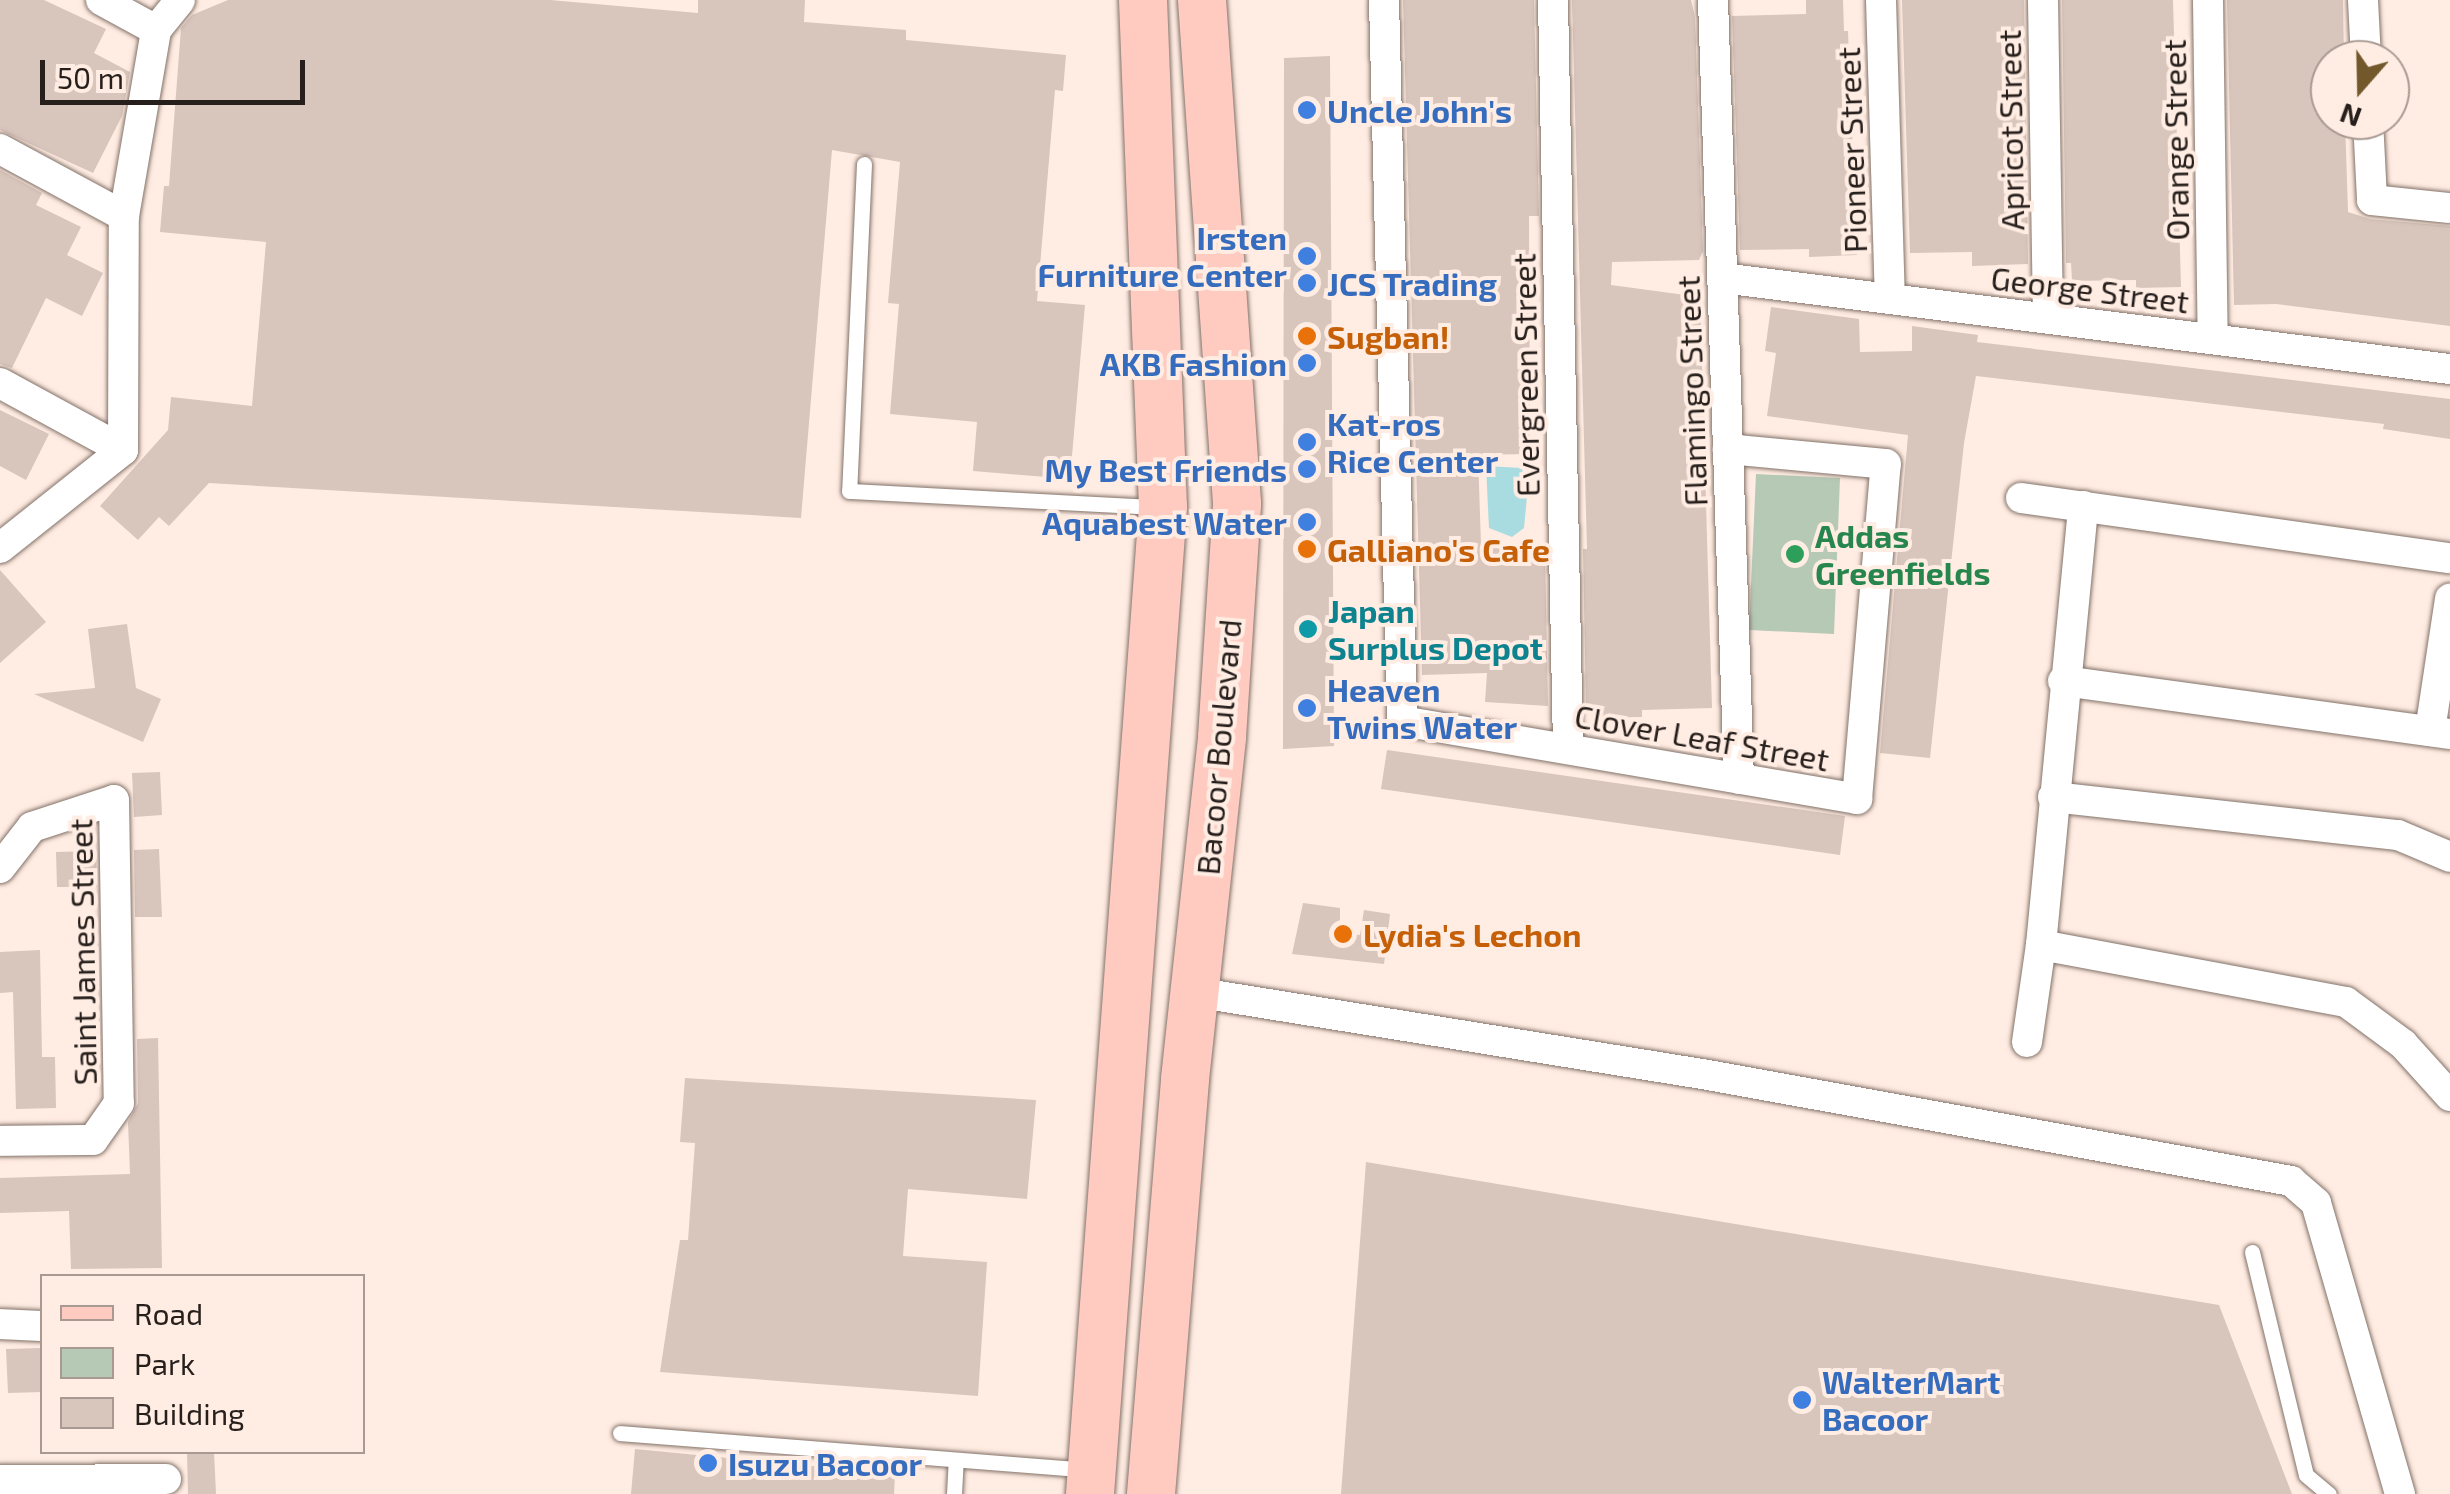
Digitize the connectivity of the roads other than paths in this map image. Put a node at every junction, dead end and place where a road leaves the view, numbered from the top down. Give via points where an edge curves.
1 (101, 0) edge
2 (180, 0) edge
3 (1142, 0) edge
4 (1202, 0) edge
5 (1384, 0) edge
6 (1553, 0) edge
7 (1713, 0) edge
8 (1882, 0) edge
9 (2044, 0) edge
10 (2208, 0) edge
11 (2363, 0) edge
12 (156, 30) junction
13 (2365, 40) edge
14 (2369, 140) edge
15 (0, 149) edge
16 (864, 164) dead end
17 (2450, 208) edge
18 (124, 216) junction
19 (1722, 278) junction
20 (1890, 299) junction
21 (2048, 318) junction
22 (2212, 339) junction
23 (2450, 369) edge
24 (0, 383) edge
25 (1728, 449) junction
26 (123, 450) junction
27 (2020, 498) dead end
28 (2083, 506) junction
29 (1163, 508) junction
30 (0, 548) edge
31 (2450, 558) edge
32 (2450, 599) edge
33 (2063, 681) junction
34 (2440, 732) edge
35 (1568, 749) junction
36 (1739, 779) junction
37 (2053, 797) junction
38 (2450, 857) edge
39 (0, 868) edge
40 (2041, 945) junction
41 (1194, 992) junction
42 (2027, 1042) dead end
43 (2450, 1096) edge
44 (0, 1142) edge
45 (2252, 1252) dead end
46 (0, 1324) edge
47 (40, 1326) edge
48 (620, 1433) dead end
49 (956, 1460) junction
50 (166, 1475) edge
51 (0, 1480) edge
52 (1090, 1482) edge
53 (954, 1494) edge
54 (1151, 1494) edge
55 (2329, 1494) edge
56 (2400, 1494) edge

1 - 12 street
2 - 12 street
3 - 29 main road
4 - 41 main road, Bacoor Boulevard via 1237,504 1222,737
5 - 35 street, Clover Leaf Street via 1402,721
6 - 35 street, Evergreen Street
7 - 19 street, Flamingo Street
8 - 20 street, Pioneer Street
9 - 21 street, Apricot Street
10 - 22 street, Orange Street
11 - 13 street
12 - 18 street
14 - 17 street via 2372,200
15 - 18 street
16 - 29 lane via 848,491
18 - 26 street
19 - 20 street, George Street
19 - 25 street, Flamingo Street
20 - 21 street, George Street
21 - 22 street, George Street
22 - 23 street, George Street
24 - 26 street
25 - 36 street, Flamingo Street
25 - 36 street, Clover Leaf Street via 1886,464 1857,799
26 - 30 street
27 - 28 street
28 - 31 street
28 - 33 street
29 - 52 main road
32 - 34 street
33 - 34 street
33 - 37 street
35 - 36 street, Clover Leaf Street
37 - 38 street via 2398,835
37 - 40 street
39 - 44 street, Saint James Street via 32,827 114,800 119,1103 92,1140
40 - 42 street
40 - 43 street via 2346,1002 2403,1044
41 - 54 main road, Bacoor Boulevard
41 - 56 street via 1708,1075 2291,1181 2316,1203
45 - 55 lane via 2306,1475
46 - 47 street
48 - 49 lane
49 - 52 lane
49 - 53 lane
50 - 51 street

